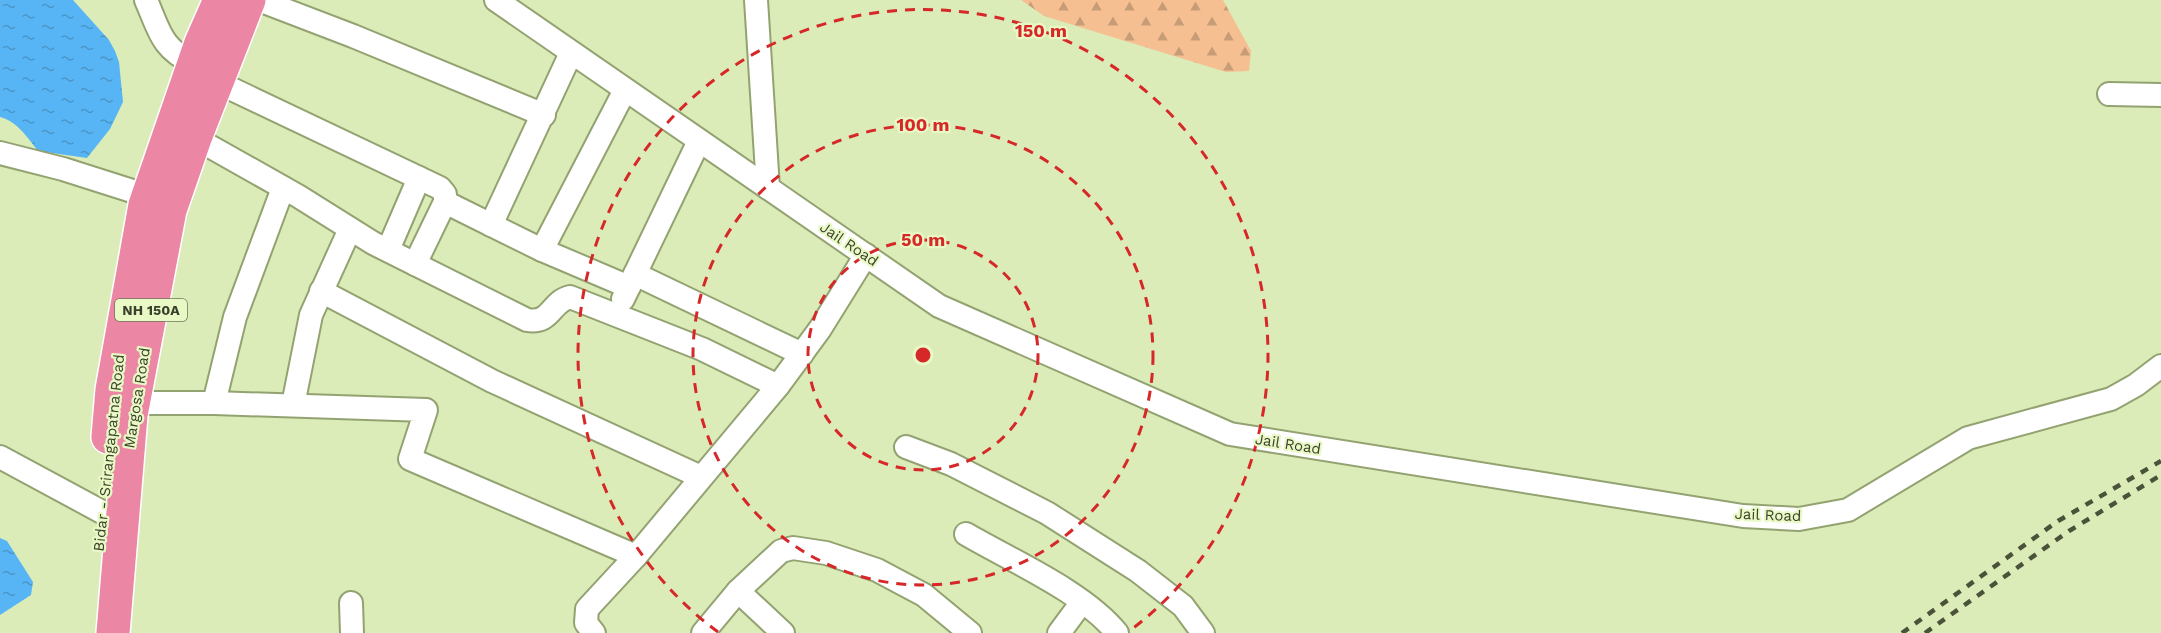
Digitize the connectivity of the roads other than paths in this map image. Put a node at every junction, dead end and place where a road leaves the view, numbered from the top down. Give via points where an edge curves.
1 (146, 0) edge
2 (220, 0) edge
3 (249, 0) edge
4 (259, 0) edge
5 (496, 0) edge
6 (756, 0) edge
7 (571, 53) junction
8 (206, 73) junction
9 (625, 90) junction
10 (2109, 93) dead end
11 (2161, 95) edge
12 (544, 115) junction
13 (195, 138) junction
14 (699, 141) junction
15 (0, 153) edge
16 (419, 178) junction
17 (283, 188) junction
18 (768, 188) junction
19 (148, 196) junction
20 (445, 202) junction
21 (491, 225) junction
22 (350, 229) junction
23 (388, 250) junction
24 (542, 250) junction
25 (866, 255) junction
26 (415, 264) junction
27 (632, 280) junction
28 (321, 291) junction
29 (616, 315) junction
30 (802, 354) junction
31 (2161, 366) edge
32 (778, 386) junction
33 (214, 403) junction
34 (133, 404) junction
35 (293, 405) junction
36 (906, 447) dead end
37 (0, 457) edge
38 (701, 477) junction
39 (102, 512) junction
40 (966, 534) dead end
41 (636, 556) junction
42 (738, 591) junction
43 (1082, 602) junction
44 (351, 603) dead end
45 (90, 633) edge
46 (113, 633) edge
47 (352, 633) edge
48 (594, 633) edge
49 (703, 633) edge
50 (783, 633) edge
51 (970, 633) edge
52 (1059, 633) edge
53 (1117, 633) edge
54 (1203, 633) edge

1 - 8 street via 163,40 175,55
2 - 8 highway, Bidar - Srirangapatna Road
3 - 8 highway, Margosa Road / NH 150A
4 - 12 street
5 - 7 street, Jail Road
6 - 18 street
7 - 9 street, Jail Road
7 - 12 street
8 - 13 highway, Margosa Road / NH 150A
8 - 16 street
8 - 19 highway, Bidar - Srirangapatna Road
9 - 14 street, Jail Road
9 - 24 street
10 - 11 street
12 - 21 street
13 - 17 street
13 - 34 highway, Margosa Road / NH 150A via 170,210
14 - 18 street, Jail Road
14 - 27 street
15 - 19 street via 63,168
16 - 20 street via 440,188
16 - 23 street
17 - 22 street
17 - 33 street via 235,317
18 - 25 street, Jail Road
19 - 39 highway, Bidar - Srirangapatna Road via 112,390
20 - 21 street
20 - 26 street
21 - 24 street
22 - 23 street
22 - 28 street
23 - 26 street
24 - 27 street
25 - 30 street
25 - 31 street, Jail Road via 939,306 1230,434 1743,516 1799,519 1848,510 1968,438 2112,399
26 - 29 street via 527,320 544,319 570,297
27 - 29 street
27 - 30 street
28 - 35 street via 306,335
28 - 38 street via 492,381
29 - 32 street via 702,349
30 - 32 street
32 - 38 street
33 - 34 street
33 - 35 street
34 - 46 highway, Margosa Road / NH 150A
35 - 41 street via 426,410 411,459
36 - 54 street via 951,464 1047,513 1148,578 1183,606
37 - 39 street
38 - 41 street
39 - 45 highway, Bidar - Srirangapatna Road
40 - 43 street
41 - 48 street via 586,609 586,623
42 - 49 street
42 - 50 street
42 - 51 street via 781,551 810,549 878,570 924,595
43 - 52 street
43 - 53 street
44 - 47 street

